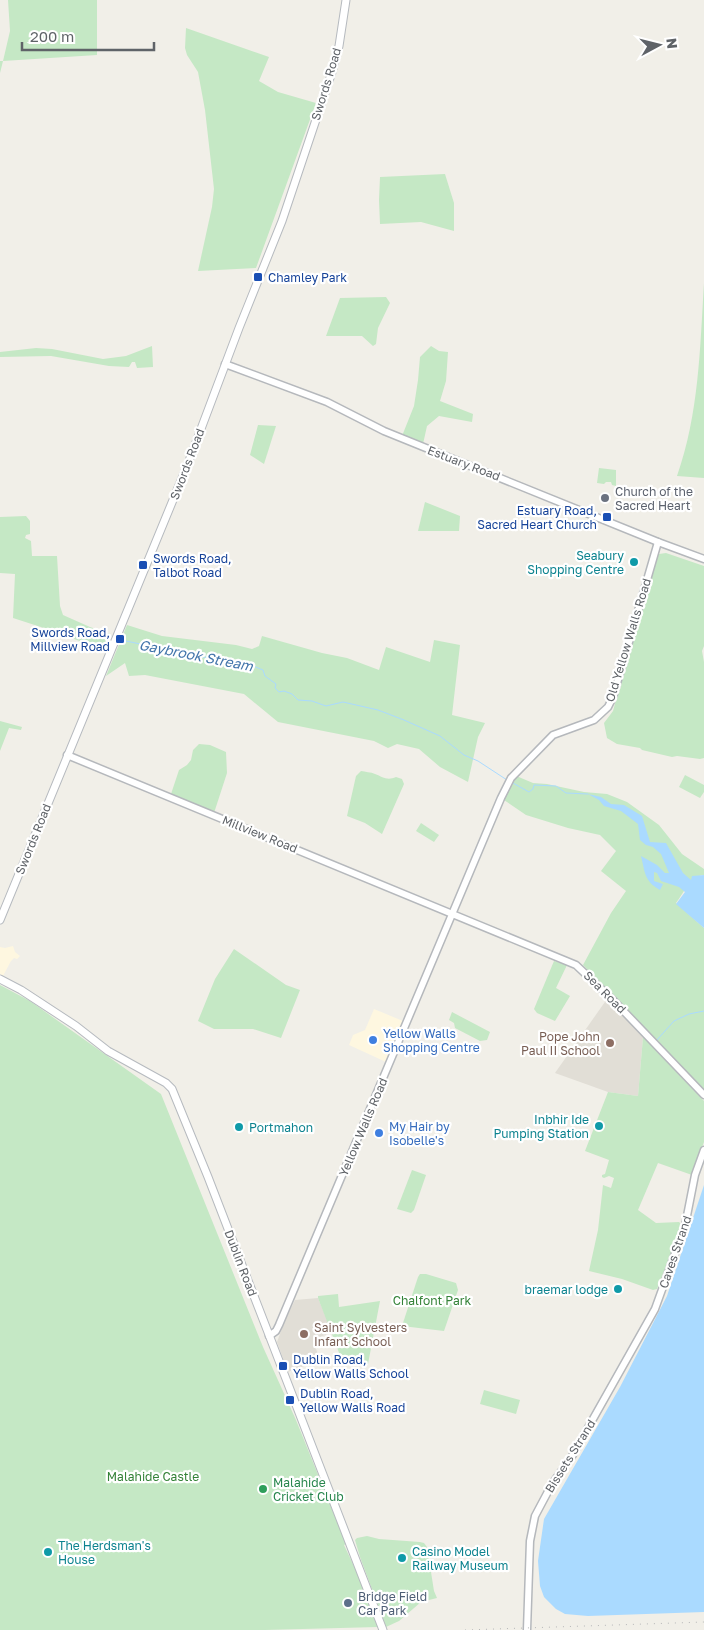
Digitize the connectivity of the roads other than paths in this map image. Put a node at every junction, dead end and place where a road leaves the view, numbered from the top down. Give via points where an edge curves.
1 (346, 0) edge
2 (225, 364) junction
3 (658, 542) junction
4 (704, 559) edge
5 (67, 755) junction
6 (453, 914) junction
7 (0, 920) edge
8 (0, 979) edge
9 (704, 1096) edge
10 (704, 1150) edge
11 (661, 1295) joint
12 (269, 1336) junction
13 (383, 1629) edge
14 (527, 1630) edge

1 - 2 main road, Swords Road via 325,94 282,221
2 - 3 street, Estuary Road via 327,402 384,431
2 - 5 main road, Swords Road via 187,466
3 - 4 street, Estuary Road
3 - 6 street, Old Yellow Walls Road via 608,707 594,720 553,735 510,782
5 - 6 street, Millview Road
5 - 7 main road, Swords Road
6 - 9 street, Sea Road via 580,968
6 - 12 street, Yellow Walls Road via 280,1325
8 - 12 main road, Dublin Road via 76,1026 108,1051 166,1082 200,1158
10 - 11 street, Caves Strand via 695,1175 688,1217
11 - 14 street, Bissets Strand via 642,1335 535,1516 529,1556
12 - 13 main road, Dublin Road

